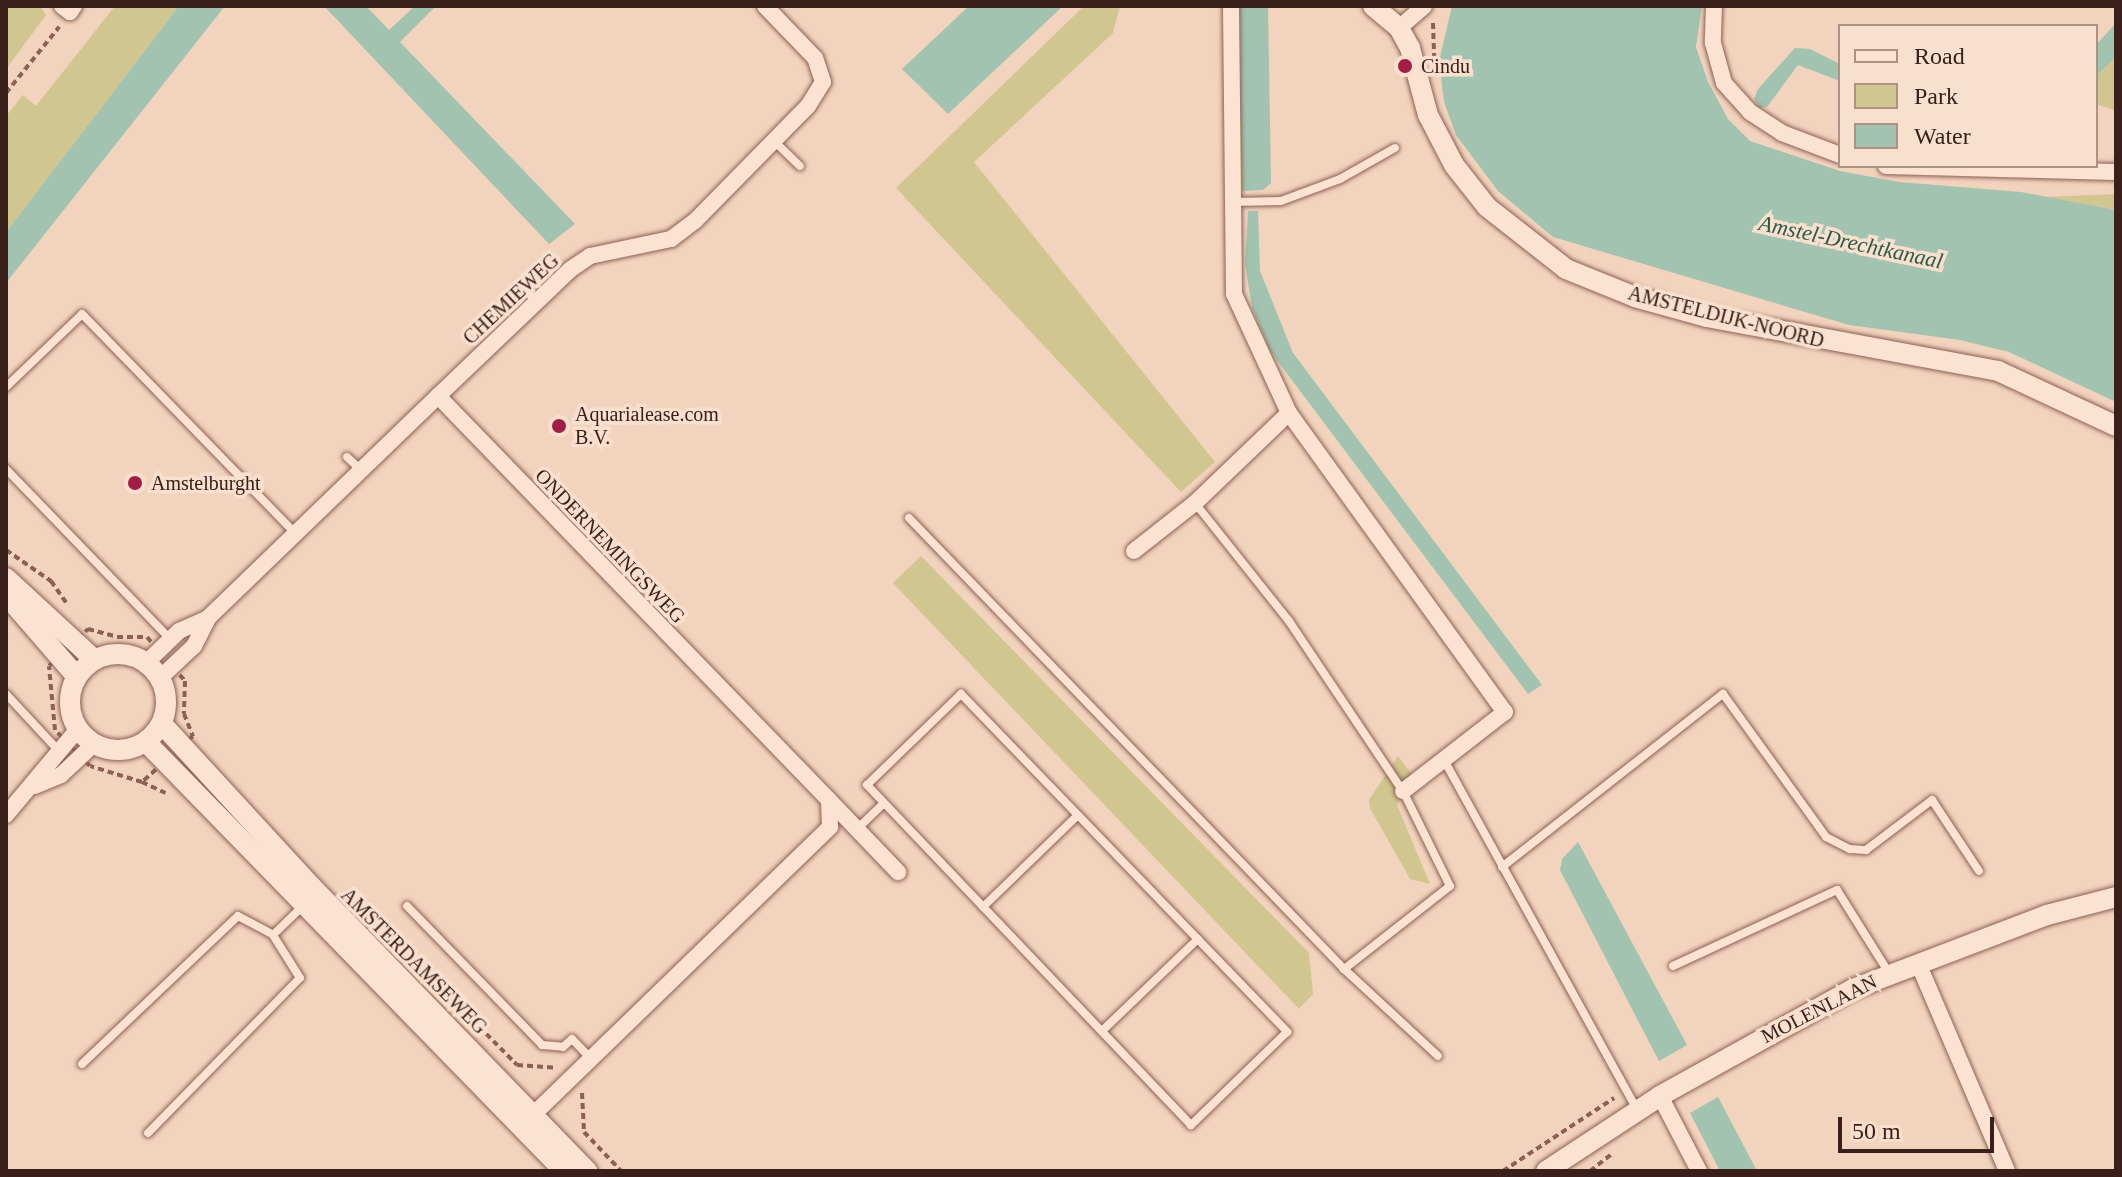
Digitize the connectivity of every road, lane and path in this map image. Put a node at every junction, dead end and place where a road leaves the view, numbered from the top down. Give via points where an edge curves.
1 (765, 6) edge
2 (1231, 6) edge
3 (1373, 6) edge
4 (1714, 6) edge
5 (69, 8) edge
6 (1428, 13) edge
7 (1399, 28) junction
8 (1434, 61) dead end
9 (6, 93) edge
10 (774, 140) junction
11 (1395, 148) dead end
12 (1838, 154) edge
13 (800, 166) dead end
14 (1963, 168) edge
15 (2116, 172) edge
16 (1231, 202) junction
17 (521, 286) dead end
18 (535, 300) junction
19 (6, 387) edge
20 (438, 396) junction
21 (1289, 413) junction
22 (2116, 426) edge
23 (347, 457) dead end
24 (6, 469) edge
25 (361, 470) junction
26 (1195, 503) junction
27 (909, 518) dead end
28 (295, 533) junction
29 (6, 550) edge
30 (1134, 551) dead end
31 (6, 578) edge
32 (6, 595) edge
33 (74, 613) dead end
34 (208, 618) junction
35 (81, 621) dead end
36 (81, 635) junction
37 (60, 656) junction
38 (162, 659) junction
39 (95, 660) junction
40 (77, 677) junction
41 (6, 694) edge
42 (162, 724) junction
43 (67, 740) junction
44 (187, 741) junction
45 (146, 742) junction
46 (204, 747) dead end
47 (87, 750) junction
48 (1444, 760) junction
49 (166, 763) junction
50 (35, 786) junction
51 (1403, 791) junction
52 (829, 800) junction
53 (884, 803) junction
54 (6, 815) edge
55 (1078, 815) junction
56 (857, 829) junction
57 (1502, 867) junction
58 (1979, 871) dead end
59 (898, 872) dead end
60 (2116, 897) edge
61 (306, 903) junction
62 (407, 906) dead end
63 (983, 907) junction
64 (273, 935) junction
65 (1198, 939) junction
66 (1918, 963) junction
67 (1673, 966) dead end
68 (1344, 969) junction
69 (427, 974) dead end
70 (1890, 974) junction
71 (1102, 1031) junction
72 (1438, 1056) dead end
73 (592, 1059) junction
74 (82, 1064) dead end
75 (570, 1080) junction
76 (1626, 1090) junction
77 (1660, 1096) junction
78 (1638, 1111) junction
79 (533, 1115) junction
80 (148, 1133) dead end
81 (564, 1171) edge
82 (587, 1171) edge
83 (621, 1171) edge
84 (1503, 1171) edge
85 (1546, 1171) edge
86 (1699, 1171) edge
87 (2007, 1171) edge

1 - 10 street, CHEMIEWEG via 815,58 823,82
2 - 16 street via 1236,136
3 - 7 street
4 - 12 street via 1713,43 1724,83 1750,112 1782,133
5 - 9 path
6 - 7 street
6 - 8 path
7 - 22 street, AMSTELDIJK-NOORD via 1414,60 1428,115 1454,165 1487,207 1566,269 1635,297 1707,317 1998,371
10 - 13 lane
10 - 18 street, CHEMIEWEG via 671,239 590,256
11 - 16 lane via 1340,179 1281,201
14 - 15 street
16 - 21 street via 1234,294
17 - 18 lane
18 - 20 street, CHEMIEWEG
19 - 28 lane via 82,314
20 - 25 street
20 - 52 street, ONDERNEMINGSWEG
21 - 26 street
21 - 48 street via 1505,712
23 - 25 lane
24 - 38 lane
25 - 28 street
26 - 30 street
26 - 51 lane via 1289,621
27 - 68 lane
28 - 34 street
29 - 33 path via 51,581
31 - 36 street
32 - 37 street
34 - 38 street
34 - 38 street via 194,646
35 - 36 path
36 - 37 path
36 - 38 path via 147,637
36 - 39 street
37 - 40 street
37 - 43 path via 49,666 55,730
38 - 39 street via 121,654
38 - 42 street
38 - 44 path via 185,681
39 - 40 street
40 - 43 street
41 - 43 lane
42 - 44 street, AMSTERDAMSEWEG
42 - 45 street
43 - 47 street
43 - 47 path
43 - 50 street
44 - 46 path
44 - 49 path
44 - 79 street, AMSTERDAMSEWEG
45 - 47 street via 120,751
45 - 49 street, AMSTERDAMSEWEG
47 - 49 path via 90,766 142,782
47 - 50 street via 61,775
48 - 51 street
48 - 57 lane
49 - 61 street, AMSTERDAMSEWEG
50 - 54 street
51 - 68 lane via 1450,886
52 - 56 street, ONDERNEMINGSWEG
52 - 73 street via 830,827
53 - 55 lane via 867,785 961,694
53 - 56 lane
53 - 63 lane
55 - 63 lane
55 - 65 lane
56 - 59 street, ONDERNEMINGSWEG
57 - 58 lane via 1723,694 1826,837 1866,850 1932,800
57 - 76 lane
60 - 66 street, MOLENLAAN via 2047,915
61 - 64 lane
61 - 81 street, AMSTERDAMSEWEG
62 - 73 lane via 542,1045 563,1047 572,1039
63 - 71 lane
64 - 74 lane via 238,916
64 - 80 lane via 300,978
65 - 71 lane
65 - 71 lane via 1287,1032 1191,1125
66 - 70 street, MOLENLAAN
66 - 87 street
67 - 70 lane via 1837,890
68 - 72 lane
69 - 75 path, AMSTERDAMSEWEG via 517,1065 558,1068
70 - 77 street, MOLENLAAN via 1787,1023
73 - 75 street
75 - 79 street
75 - 83 path via 582,1093 584,1132
76 - 78 lane
76 - 84 path
77 - 78 street, MOLENLAAN
77 - 86 street
78 - 85 street, MOLENLAAN
79 - 82 street, AMSTERDAMSEWEG

